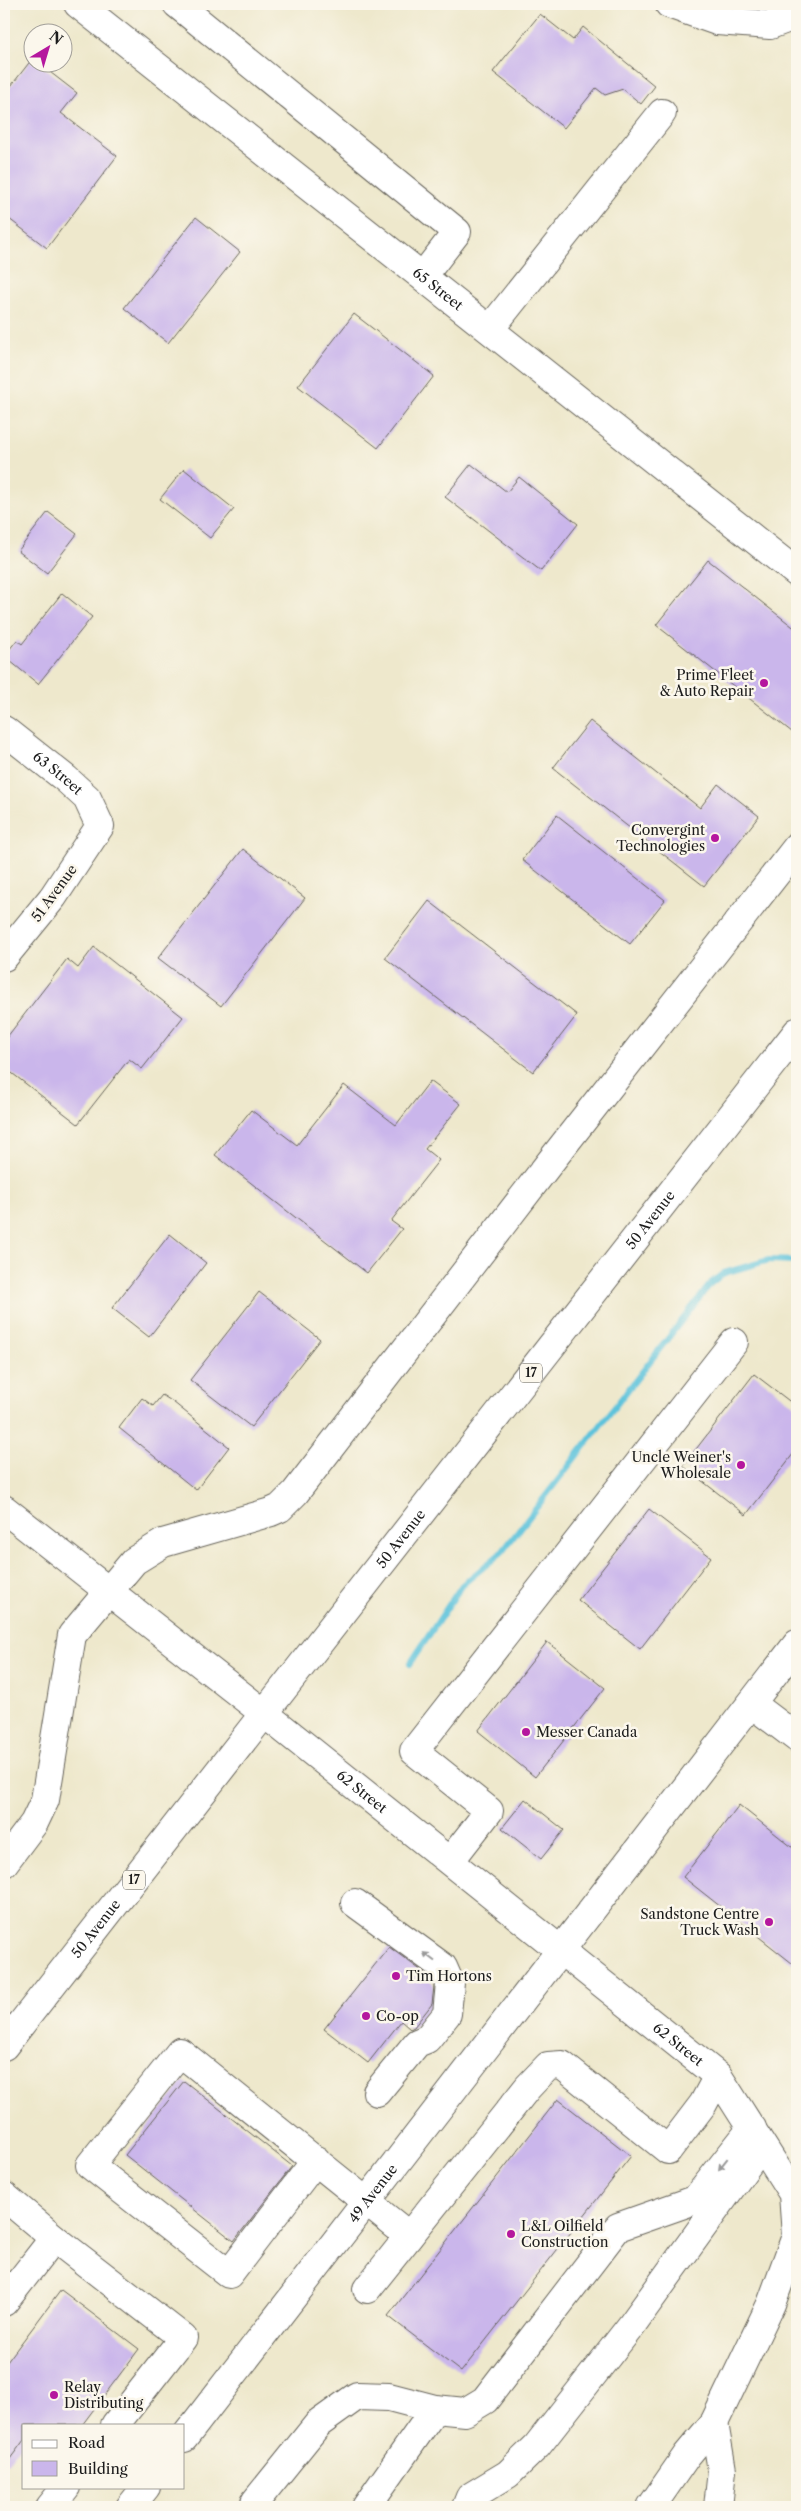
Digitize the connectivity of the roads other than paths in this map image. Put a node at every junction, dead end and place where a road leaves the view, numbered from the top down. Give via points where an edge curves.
1 (78, 4) edge
2 (177, 4) edge
3 (668, 4) edge
4 (797, 15) edge
5 (662, 113) dead end
6 (423, 276) junction
7 (490, 329) junction
8 (797, 573) edge
9 (4, 730) edge
10 (100, 826) joint
11 (797, 848) edge
12 (4, 957) edge
13 (797, 1032) edge
14 (734, 1342) dead end
15 (4, 1509) edge
16 (108, 1592) junction
17 (797, 1644) edge
18 (752, 1704) junction
19 (265, 1714) junction
20 (797, 1738) edge
21 (450, 1861) junction
22 (4, 1863) edge
23 (356, 1903) dead end
24 (562, 1950) junction
25 (4, 2046) edge
26 (718, 2076) junction
27 (377, 2092) dead end
28 (758, 2136) junction
29 (316, 2160) junction
30 (4, 2196) edge
31 (367, 2202) junction
32 (703, 2206) junction
33 (409, 2236) junction
34 (54, 2238) junction
35 (367, 2289) dead end
36 (4, 2302) edge
37 (435, 2409) junction
38 (116, 2424) edge
39 (714, 2424) junction
40 (185, 2437) edge
41 (65, 2488) edge
42 (145, 2488) edge
43 (50, 2507) edge
44 (130, 2507) edge
45 (255, 2507) edge
46 (366, 2507) edge
47 (466, 2507) edge
48 (650, 2507) edge
49 (718, 2507) edge

1 - 6 street, 65 Street
2 - 6 street via 457,232
3 - 4 street via 717,20 752,24 770,25
5 - 7 street
6 - 7 street, 65 Street
7 - 8 street, 65 Street
9 - 10 street, 63 Street via 87,798
10 - 12 street, 51 Avenue via 54,897
11 - 16 street via 295,1493 271,1512 163,1543 134,1561
13 - 19 street, 50 Avenue / 17
14 - 21 street via 414,1751 489,1811
15 - 16 street, 62 Street
16 - 19 street, 62 Street
16 - 22 street via 72,1635 45,1800 34,1823
17 - 18 street, 49 Avenue
18 - 20 street
18 - 24 street, 49 Avenue
19 - 21 street, 62 Street
19 - 25 street, 50 Avenue / 17
21 - 24 street, 62 Street
27 -> 23 street via 417,2043 427,2039 447,2014 450,1983 443,1967
24 - 26 street, 62 Street
24 - 31 street, 49 Avenue
26 - 28 street, 62 Street
26 - 33 street via 668,2150 562,2065 548,2066 528,2086
28 - 32 street
28 - 39 street, 62 Street via 793,2194 796,2236 771,2304
29 - 29 street via 180,2052 90,2165 229,2274
29 - 31 street
30 - 34 street
31 - 33 street
31 - 40 street, 49 Avenue
32 - 37 street via 618,2227 485,2400 465,2412
32 - 47 street via 631,2326 537,2446 508,2474 470,2497
33 - 35 street
34 - 36 street
34 - 38 street via 184,2338
37 - 45 street via 389,2397 357,2396 318,2424
37 - 46 street
39 - 48 street, 62 Street
39 - 49 street via 722,2470
41 - 43 street
42 - 44 street

